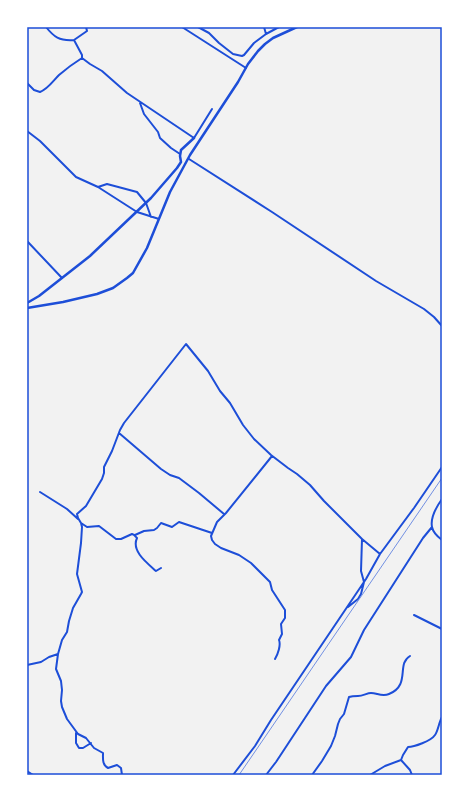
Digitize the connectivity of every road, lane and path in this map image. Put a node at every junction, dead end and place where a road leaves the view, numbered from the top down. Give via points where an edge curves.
1 (46, 27) edge
2 (86, 27) edge
3 (182, 27) edge
4 (198, 27) edge
5 (264, 27) edge
6 (279, 27) edge
7 (297, 27) edge
8 (187, 28) edge
9 (266, 34) junction
10 (74, 40) junction
11 (82, 58) junction
12 (246, 68) junction
13 (27, 83) edge
14 (139, 102) junction
15 (212, 110) dead end
16 (27, 131) edge
17 (194, 138) junction
18 (180, 154) junction
19 (189, 159) junction
20 (98, 187) junction
21 (146, 203) junction
22 (137, 212) junction
23 (151, 217) junction
24 (160, 220) junction
25 (27, 241) edge
26 (62, 278) junction
27 (27, 303) edge
28 (27, 308) edge
29 (442, 326) edge
30 (119, 433) junction
31 (272, 456) junction
32 (442, 467) edge
33 (40, 492) dead end
34 (442, 499) edge
35 (224, 514) junction
36 (79, 520) junction
37 (81, 523) junction
38 (432, 527) junction
39 (212, 533) junction
40 (135, 535) junction
41 (362, 539) junction
42 (442, 540) edge
43 (380, 554) junction
44 (161, 568) dead end
45 (364, 582) junction
46 (345, 609) junction
47 (414, 615) dead end
48 (442, 629) edge
49 (58, 654) junction
50 (410, 656) dead end
51 (275, 659) dead end
52 (27, 665) edge
53 (442, 717) edge
54 (76, 733) junction
55 (91, 743) junction
56 (401, 760) junction
57 (27, 771) edge
58 (33, 775) edge
59 (122, 775) edge
60 (233, 775) edge
61 (266, 775) edge
62 (312, 775) edge
63 (370, 775) edge
64 (412, 775) edge

1 - 10 street via 56,38
2 - 10 street via 87,31
3 - 8 street
4 - 9 street via 209,33 232,54 242,56
5 - 9 street
6 - 9 street
7 - 12 street via 265,44
8 - 12 street
10 - 11 street
11 - 13 street via 67,68 44,91 34,90
11 - 14 street
12 - 19 street
14 - 17 street
14 - 18 street via 160,138
15 - 17 street
16 - 20 street via 76,177
17 - 18 street
18 - 21 street via 181,162 177,168
19 - 24 street via 170,192
19 - 29 street via 376,281 424,309
20 - 21 street via 107,184 137,192
20 - 22 street
21 - 22 street
21 - 23 street
22 - 23 street
22 - 26 street
23 - 24 street
24 - 28 street via 133,273 113,288 63,302
25 - 26 street
26 - 27 street
30 - 31 street via 186,344 208,371 243,425
30 - 35 street via 161,469 179,478
30 - 36 street via 104,467 102,479 86,506 77,514
31 - 35 street
31 - 41 street via 310,485
32 - 43 street
33 - 36 street
34 - 38 street via 435,510
35 - 39 street
36 - 37 street
37 - 40 street via 87,527 99,526 116,539
37 - 49 street via 77,574 82,592 73,608
38 - 42 street
38 - 61 street via 370,620 350,657 328,683
39 - 40 street via 178,522 172,527 161,523 154,530
39 - 51 street via 215,544 251,563 269,581 272,590 285,608 279,653
40 - 44 street via 136,550 156,571
41 - 43 street
41 - 45 street via 361,570
43 - 45 street
45 - 46 street
45 - 46 street via 358,599
46 - 60 street via 255,746
47 - 48 street
49 - 52 street
49 - 54 street via 56,669 61,682 62,707
50 - 62 street via 405,660 402,680 396,690 383,695 370,693 349,697 331,746
53 - 56 street via 435,735 426,742 408,747
54 - 55 street
54 - 55 street via 79,748
55 - 59 street via 103,753 105,766 108,768 117,765 121,768
56 - 63 street
56 - 64 street
57 - 58 street

